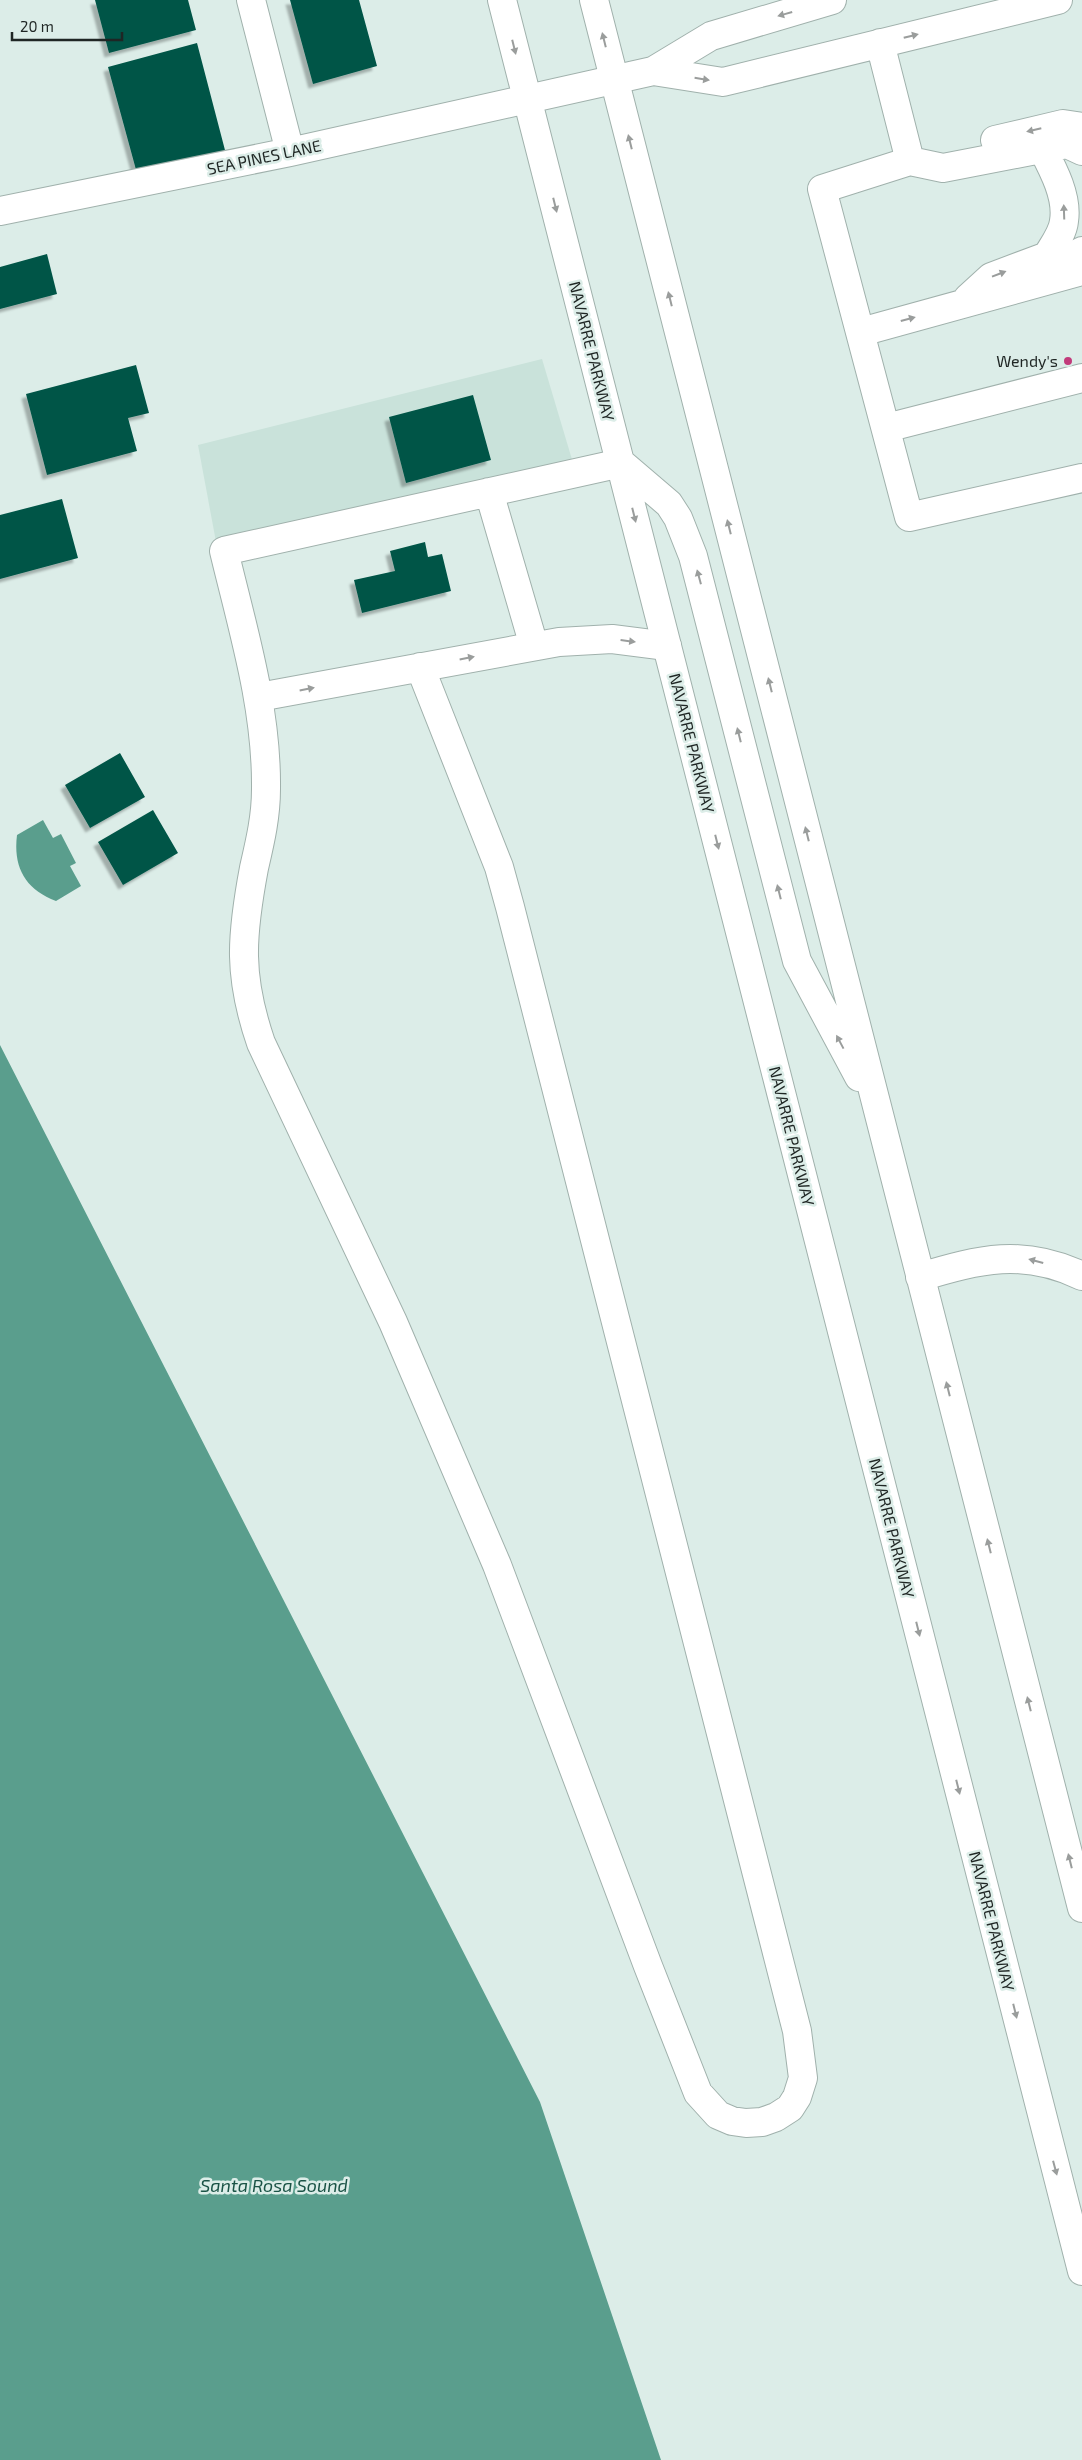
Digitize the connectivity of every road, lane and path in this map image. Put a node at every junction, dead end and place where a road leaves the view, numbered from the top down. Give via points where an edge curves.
1 (251, 0) edge
2 (502, 0) edge
3 (594, 0) edge
4 (832, 0) edge
5 (1058, 0) edge
6 (880, 43) junction
7 (653, 71) junction
8 (614, 79) junction
9 (528, 99) junction
10 (1082, 127) edge
11 (1042, 148) junction
12 (290, 152) junction
13 (1082, 152) edge
14 (910, 161) junction
15 (0, 211) edge
16 (1082, 251) edge
17 (1047, 256) junction
18 (1082, 271) edge
19 (962, 304) junction
20 (861, 332) junction
21 (1082, 378) edge
22 (886, 428) junction
23 (621, 463) junction
24 (1082, 478) edge
25 (489, 492) junction
26 (534, 646) junction
27 (667, 646) junction
28 (420, 667) junction
29 (259, 698) junction
30 (879, 1116) junction
31 (920, 1276) junction
32 (1082, 1276) edge
33 (1082, 1908) edge
34 (1082, 2271) edge

1 - 12 main road
2 -> 9 main road, NAVARRE PARKWAY
8 -> 3 main road
4 -> 7 main road via 711,36
6 -> 5 main road
7 -> 6 main road via 723,82
6 - 14 main road
7 - 8 main road, SEA PINES LANE
8 - 9 main road, SEA PINES LANE
30 -> 8 main road
9 - 12 main road, SEA PINES LANE
9 -> 23 main road, NAVARRE PARKWAY
10 -> 14 main road via 1063,124
11 - 13 main road via 1067,144
11 - 14 main road via 943,168
17 -> 11 main road via 1064,223 1065,206
12 - 15 main road, SEA PINES LANE
14 - 20 main road via 822,189
16 - 17 main road via 1070,258
19 -> 17 main road via 991,276
18 - 19 main road
20 -> 19 main road
20 - 22 main road
21 - 22 main road
22 - 24 main road via 909,517
23 - 25 main road
23 -> 27 main road, NAVARRE PARKWAY
30 -> 23 main road via 797,961 700,576 686,536 669,504
25 - 26 main road
25 - 29 main road via 224,551
26 -> 27 main road via 612,639
28 -> 26 main road
27 -> 34 main road, NAVARRE PARKWAY
29 -> 28 main road
28 - 29 main road via 499,867 797,2031 803,2078 797,2097 790,2108 762,2122 746,2123 718,2116 698,2094 497,1564 393,1322 261,1043 245,987 243,960 245,927 264,823 266,756
30 - 31 main road
32 -> 31 main road via 1026,1258 971,1262
33 -> 31 main road

